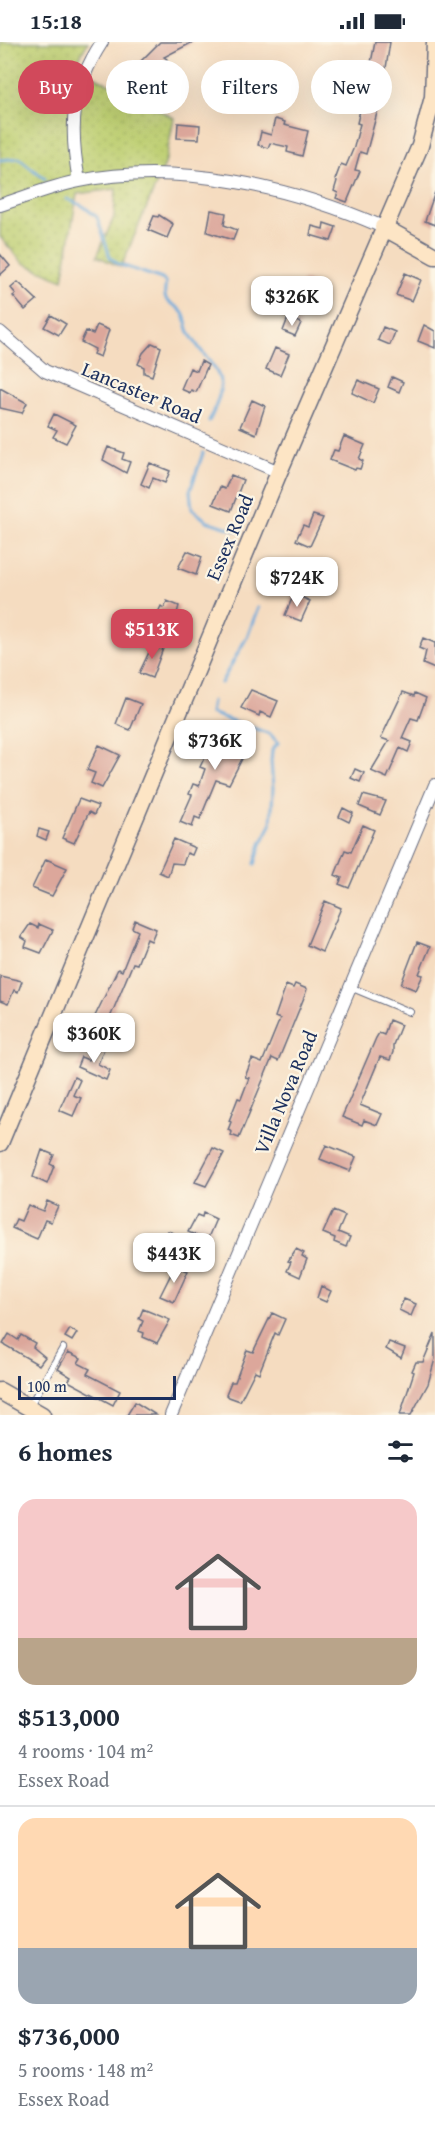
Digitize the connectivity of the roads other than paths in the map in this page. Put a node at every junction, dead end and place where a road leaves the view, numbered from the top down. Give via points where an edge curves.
1 (102, 42) edge
2 (435, 42) edge
3 (79, 181) junction
4 (0, 205) edge
5 (383, 227) junction
6 (435, 256) edge
7 (0, 333) edge
8 (279, 472) junction
9 (435, 785) edge
10 (350, 987) junction
11 (410, 1012) dead end
12 (0, 1143) edge
13 (63, 1348) dead end
14 (0, 1391) edge
15 (35, 1411) edge
16 (171, 1415) edge

1 - 3 street via 86,69 74,107 73,146
2 - 5 street, Essex Road via 433,97 428,118 420,146
3 - 4 street
3 - 5 street via 149,175 232,182 309,199
5 - 6 street
5 - 8 street, Essex Road
7 - 8 street, Lancaster Road via 45,371
8 - 12 street, Essex Road
9 - 10 street, Villa Nova Road
10 - 11 lane
10 - 16 street, Villa Nova Road
13 - 15 lane
14 - 15 street

